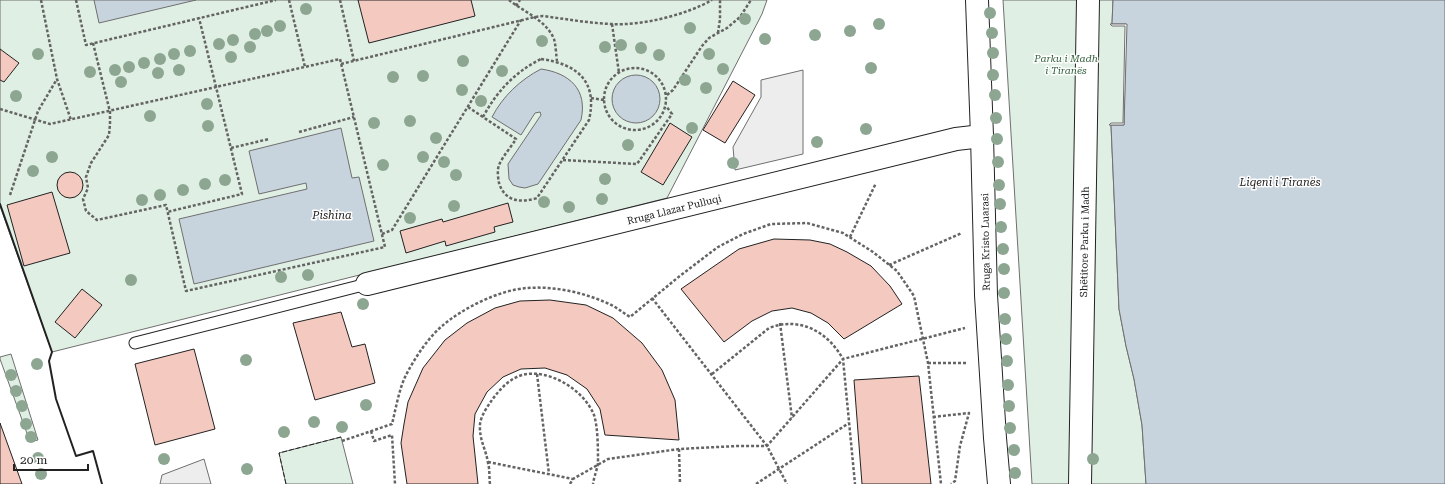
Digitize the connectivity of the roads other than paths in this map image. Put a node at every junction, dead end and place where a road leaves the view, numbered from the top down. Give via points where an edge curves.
1 (977, 0) edge
2 (1088, 0) edge
3 (982, 136) junction
4 (367, 284) joint
5 (135, 343) dead end
6 (999, 484) edge
7 (1080, 484) edge

1 - 3 street, Rruga Kristo Luarasi
2 - 7 street, Shëtitore Parku i Madh
3 - 4 street, Rruga Llazar Pulluqi via 956,139
3 - 6 street, Rruga Kristo Luarasi via 986,296
4 - 5 lane

